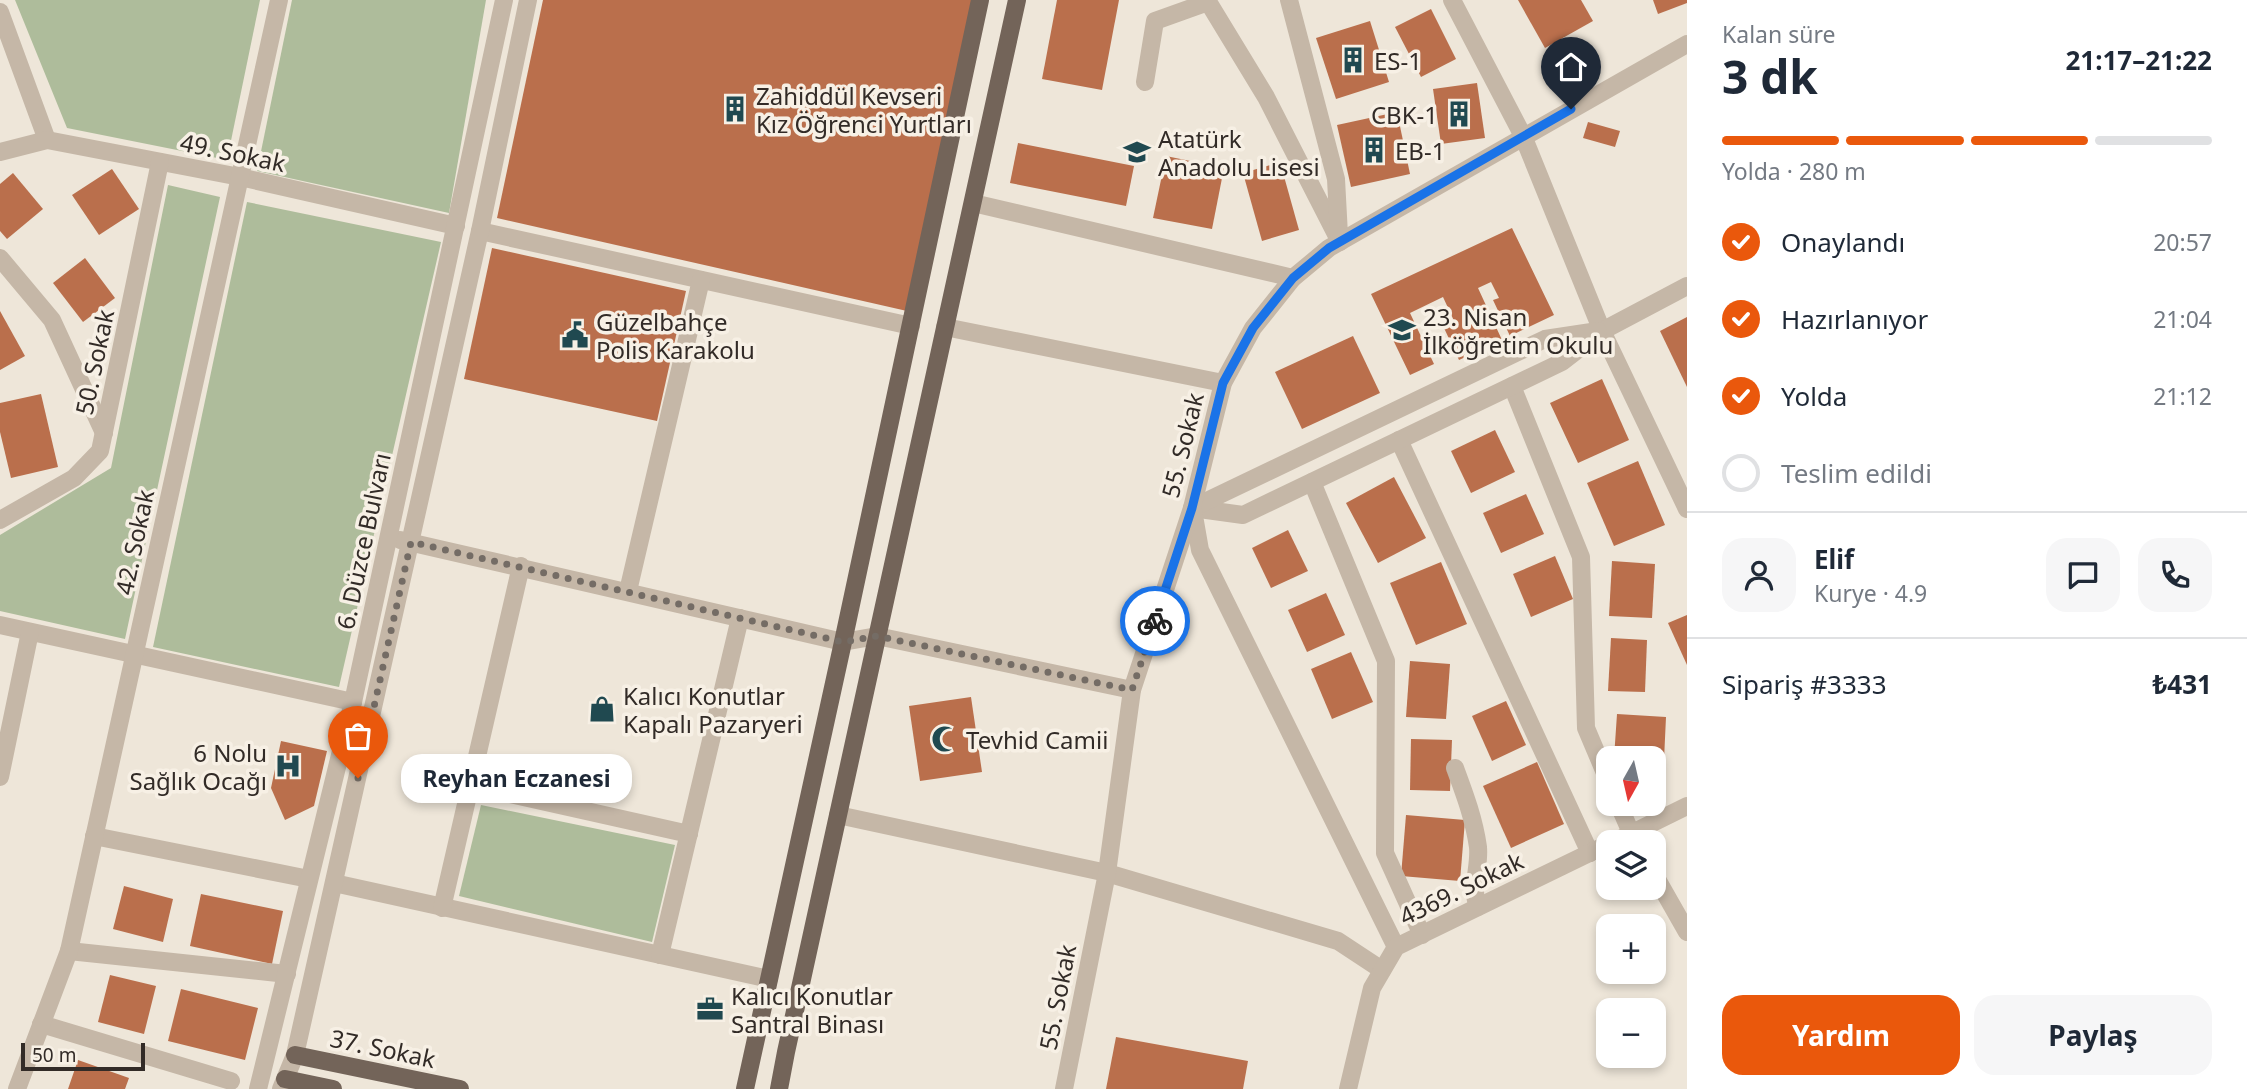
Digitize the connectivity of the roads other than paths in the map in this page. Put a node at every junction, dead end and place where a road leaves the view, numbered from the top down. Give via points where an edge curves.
1 (279, 0) edge
2 (504, 0) edge
3 (528, 0) edge
4 (980, 0) edge
5 (1017, 0) edge
6 (1289, 0) edge
7 (1452, 0) edge
8 (1208, 1) edge
9 (0, 12) edge
10 (1687, 44) edge
11 (1145, 82) dead end
12 (1523, 136) junction
13 (47, 140) junction
14 (0, 152) edge
15 (160, 162) junction
16 (240, 177) junction
17 (973, 203) junction
18 (456, 226) junction
19 (480, 231) junction
20 (1340, 242) junction
21 (0, 258) edge
22 (1293, 278) junction
23 (701, 280) junction
24 (1687, 286) edge
25 (911, 326) junction
26 (946, 327) junction
27 (1602, 331) junction
28 (1223, 383) junction
29 (1512, 386) junction
30 (104, 433) junction
31 (1399, 440) junction
32 (1312, 482) junction
33 (1192, 508) junction
34 (1687, 509) edge
35 (0, 520) edge
36 (389, 538) junction
37 (411, 542) junction
38 (520, 566) junction
39 (628, 591) junction
40 (740, 618) junction
41 (0, 625) edge
42 (30, 632) junction
43 (877, 636) junction
44 (843, 642) junction
45 (135, 655) junction
46 (1132, 690) junction
47 (353, 702) junction
48 (1596, 750) edge
49 (1454, 768) dead end
50 (0, 777) edge
51 (470, 785) junction
52 (1687, 806) edge
53 (838, 815) junction
54 (1646, 830) edge
55 (689, 834) junction
56 (94, 836) junction
57 (1596, 850) edge
58 (1590, 853) junction
59 (1107, 873) junction
60 (309, 880) junction
61 (334, 883) junction
62 (1666, 895) edge
63 (1478, 907) junction
64 (442, 908) junction
65 (1687, 932) edge
66 (1422, 934) junction
67 (1396, 947) junction
68 (69, 951) junction
69 (660, 955) junction
70 (1382, 970) junction
71 (287, 974) junction
72 (769, 979) junction
73 (41, 1024) junction
74 (295, 1055) junction
75 (231, 1081) dead end
76 (283, 1084) edge
77 (430, 1086) edge
78 (17, 1089) edge
79 (258, 1089) edge
80 (333, 1089) edge
81 (460, 1089) edge
82 (745, 1089) edge
83 (779, 1089) edge
84 (1064, 1089) edge
85 (1348, 1089) edge

1 - 16 street, 42. Sokak
2 - 18 street, 6. Düzce Bulvarı
3 - 19 street, 6. Düzce Bulvarı
4 - 25 main road
5 - 17 main road
6 - 20 street via 1336,179
7 - 12 street
8 - 11 street via 1155,21
8 - 20 street via 1266,97
9 - 13 street
10 - 12 street, 55. Sokak
12 - 20 street, 55. Sokak
12 - 27 street
13 - 14 street, 49. Sokak
13 - 15 street, 49. Sokak
15 - 16 street, 49. Sokak
15 - 30 street, 50. Sokak
16 - 18 street, 49. Sokak
16 - 45 street, 42. Sokak
17 - 22 street
17 - 26 main road
18 - 36 street, 6. Düzce Bulvarı
19 - 23 street
19 - 37 street, 6. Düzce Bulvarı
20 - 22 street, 55. Sokak
21 - 30 street via 52,320
22 - 28 street, 55. Sokak via 1253,328
23 - 25 street
23 - 39 street
24 - 27 street
25 - 44 main road
26 - 28 street
26 - 43 main road
27 - 29 street via 1562,362
27 - 33 street via 1545,339
27 - 34 street
28 - 33 street, 55. Sokak
29 - 31 street
29 - 48 street via 1581,557 1587,728
30 - 35 street, 50. Sokak via 100,451 74,478
31 - 32 street
31 - 58 street
32 - 33 street via 1243,515
32 - 66 street via 1386,661 1385,853
33 - 46 street, 55. Sokak
33 - 67 street via 1200,550
36 - 37 street
36 - 47 street, 6. Düzce Bulvarı
37 - 38 street
37 - 61 street, 6. Düzce Bulvarı
38 - 39 street
38 - 51 street
39 - 40 street
40 - 44 street
40 - 55 street
41 - 42 street
42 - 45 street
42 - 50 street
43 - 44 street
43 - 46 street
43 - 53 main road
44 - 72 main road
45 - 47 street
45 - 56 street, 42. Sokak
46 - 59 street, 55. Sokak
47 - 60 street, 6. Düzce Bulvarı
49 - 63 street via 1472,812 1478,850 1474,893
51 - 55 street
51 - 64 street
52 - 54 street
53 - 59 street
53 - 83 main road
55 - 69 street
56 - 60 street
56 - 68 street, 42. Sokak
57 - 58 street, 4369. Sokak
58 - 63 street, 4369. Sokak
59 - 70 street via 1338,941
59 - 84 street, 55. Sokak
60 - 71 street, 6. Düzce Bulvarı
61 - 64 street
61 - 74 street, 6. Düzce Bulvarı
62 - 65 street
63 - 66 street, 4369. Sokak
64 - 69 street
66 - 67 street, 4369. Sokak
67 - 70 street, 4369. Sokak
68 - 71 street
68 - 73 street, 42. Sokak
69 - 72 street
70 - 85 street, 4369. Sokak via 1372,988
71 - 79 street, 6. Düzce Bulvarı
72 - 82 main road
73 - 75 street
73 - 78 street, 42. Sokak
74 - 76 street, 6. Düzce Bulvarı
74 - 77 main road, 37. Sokak
76 - 80 main road
77 - 81 main road, 37. Sokak

